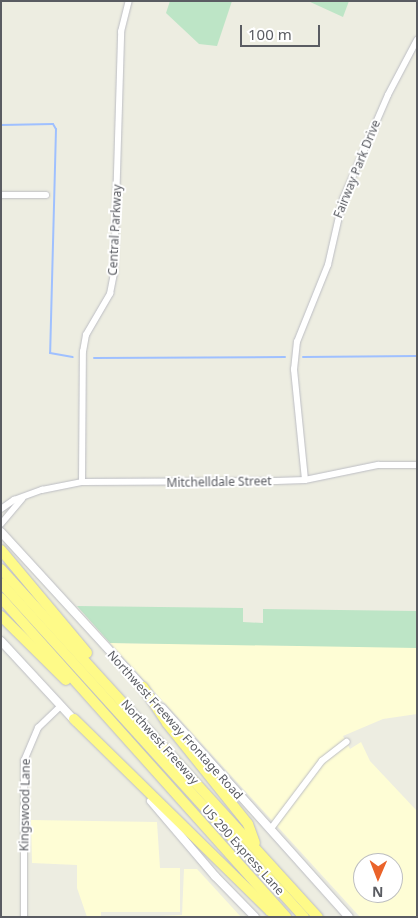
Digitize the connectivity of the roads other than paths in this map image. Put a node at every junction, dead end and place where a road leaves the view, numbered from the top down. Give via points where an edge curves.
1 (129, 1) edge
2 (417, 40) edge
3 (1, 195) edge
4 (46, 195) dead end
5 (417, 465) edge
6 (306, 480) junction
7 (82, 482) junction
8 (22, 499) junction
9 (1, 509) edge
10 (1, 524) edge
11 (1, 532) edge
12 (1, 550) edge
13 (1, 568) edge
14 (1, 583) edge
15 (1, 598) edge
16 (1, 616) edge
17 (1, 641) edge
18 (92, 668) junction
19 (143, 687) junction
20 (91, 702) junction
21 (61, 706) junction
22 (74, 719) junction
23 (346, 742) dead end
24 (270, 830) junction
25 (257, 849) junction
26 (24, 917) edge
27 (255, 917) edge
28 (285, 917) edge
29 (304, 917) edge
30 (318, 917) edge
31 (349, 917) edge

1 - 7 street, Central Parkway via 121,32 114,274 110,294 86,335 83,352
2 - 6 street, Fairway Park Drive via 388,95 343,199 328,264 297,342 294,370
3 - 4 street
5 - 6 street, Mitchelldale Street via 377,465
6 - 7 street, Mitchelldale Street
7 - 8 street, Mitchelldale Street via 42,490
8 - 9 street, Mitchelldale Street via 14,500
8 - 10 street, Mitchelldale Street
11 - 19 main road, Northwest Freeway Frontage Road
12 - 18 highway via 87,653
13 - 18 highway, Northwest Freeway
14 - 29 highway, US 290 Express Lane
15 - 20 highway, Northwest Freeway
16 - 20 highway
17 - 21 main road
18 - 25 highway, Northwest Freeway
19 - 24 main road, Northwest Freeway Frontage Road
19 - 25 highway via 167,723 248,824
20 - 28 highway, Northwest Freeway
21 - 22 main road
21 - 26 street, Kingswood Lane via 38,728 24,760
22 - 27 main road
22 - 28 highway via 270,911
23 - 24 street via 322,762
24 - 31 main road, Northwest Freeway Frontage Road
25 - 30 highway, Northwest Freeway

